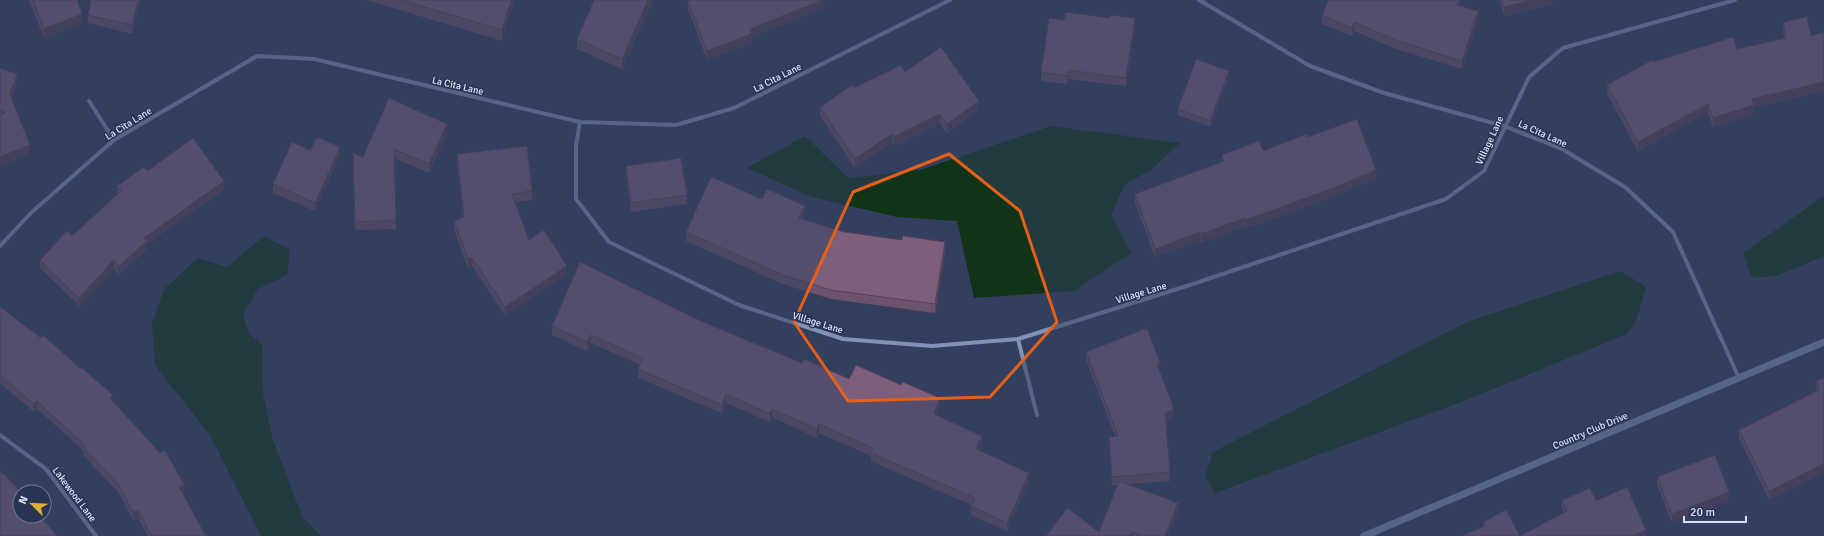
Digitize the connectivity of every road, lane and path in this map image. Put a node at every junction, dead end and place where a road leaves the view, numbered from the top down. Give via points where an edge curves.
1 (950, 0) edge
2 (1199, 0) edge
3 (1735, 0) edge
4 (88, 101) dead end
5 (580, 122) junction
6 (1504, 126) junction
7 (114, 140) junction
8 (0, 246) edge
9 (1018, 339) junction
10 (1824, 342) edge
11 (1739, 378) junction
12 (1037, 415) dead end
13 (0, 435) edge
14 (96, 536) edge
15 (1364, 536) edge

1 - 5 street, La Cita Lane via 734,108 676,125
2 - 6 street, La Cita Lane via 1310,66 1384,93
3 - 6 street, Village Lane via 1563,48 1528,77
4 - 7 street
5 - 7 street, La Cita Lane via 314,59 257,56
5 - 9 street, Village Lane via 576,146 576,199 609,242 739,305 843,339 932,346
6 - 9 street, Village Lane via 1484,171 1446,199 1190,285
6 - 11 street, La Cita Lane via 1562,149 1624,187 1673,232
7 - 8 street, La Cita Lane via 32,212
9 - 12 street
10 - 11 street, Country Club Drive
11 - 15 street, Country Club Drive
13 - 14 street, Lakewood Lane via 46,469

